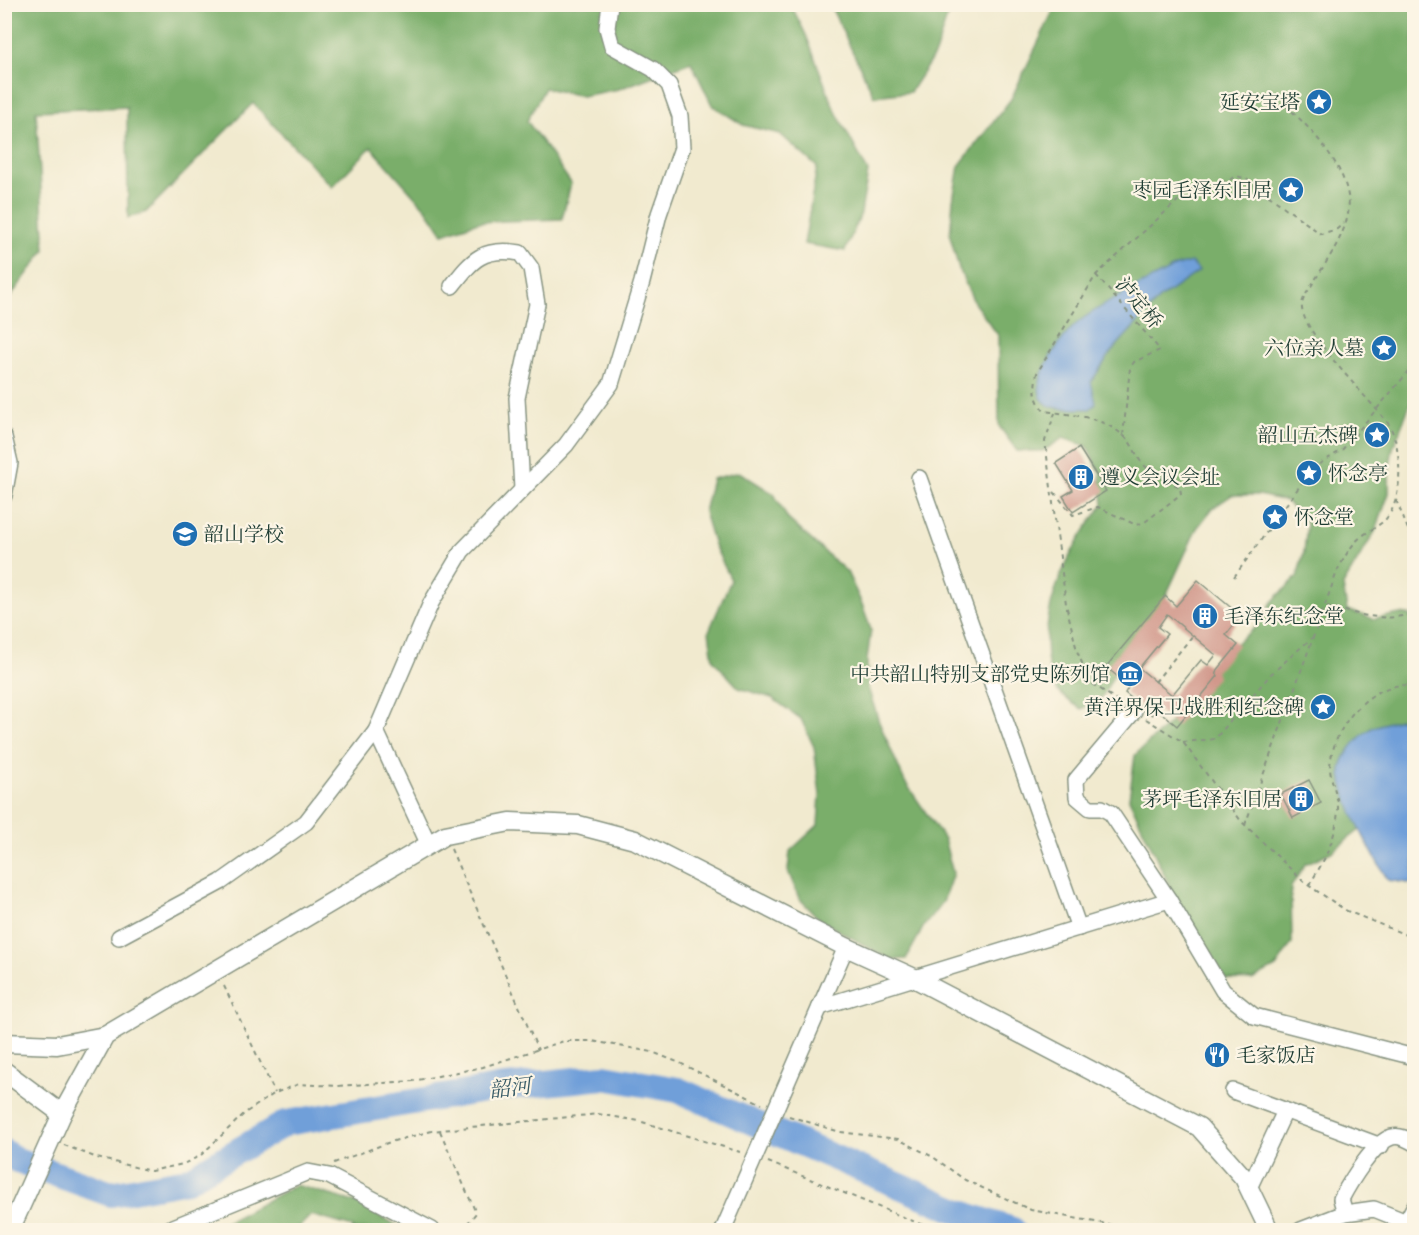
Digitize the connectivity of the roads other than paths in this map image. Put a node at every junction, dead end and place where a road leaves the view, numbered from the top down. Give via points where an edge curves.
1 (609, 4) edge
2 (452, 286) dead end
3 (4, 437) edge
4 (919, 478) dead end
5 (522, 489) junction
6 (4, 496) edge
7 (1134, 711) road end
8 (376, 731) junction
9 (429, 845) junction
10 (1169, 900) junction
11 (1079, 928) junction
12 (119, 937) dead end
13 (846, 947) junction
14 (912, 977) junction
15 (820, 1007) junction
16 (105, 1036) junction
17 (4, 1043) edge
18 (1414, 1058) edge
19 (4, 1071) edge
20 (1233, 1091) dead end
21 (1285, 1111) junction
22 (62, 1114) junction
23 (1414, 1143) edge
24 (1381, 1146) junction
25 (1249, 1188) junction
26 (1414, 1207) edge
27 (1344, 1212) junction
28 (1410, 1223) edge
29 (10, 1230) edge
30 (166, 1230) edge
31 (432, 1230) edge
32 (723, 1230) edge
33 (1269, 1230) edge
34 (1301, 1230) edge

1 - 5 street via 607,28 612,46 653,69 669,85 680,116 682,148 659,214 611,384 566,445
2 - 5 street via 472,260 499,250 520,253 531,268 537,304 517,398
3 - 6 street via 10,463
4 - 11 street
5 - 8 street via 462,551 431,603
7 - 10 street via 1076,780 1077,797 1090,808 1111,813
8 - 9 street
8 - 12 street via 306,822 221,882
9 - 13 main road via 445,835 510,822 578,825 599,830 635,840
9 - 16 main road
10 - 11 street
10 - 18 street via 1223,991 1254,1016
11 - 14 street
13 - 14 main road
13 - 15 street
14 - 15 street
14 - 25 main road via 1199,1127
15 - 32 street
16 - 17 main road via 57,1045
16 - 22 main road
19 - 22 main road
20 - 21 street
21 - 24 street
21 - 25 street
22 - 29 main road
23 - 24 street via 1403,1137 1391,1137
24 - 27 street via 1353,1177 1341,1199
25 - 33 main road
26 - 28 street
27 - 28 street via 1374,1209
27 - 34 street
30 - 31 street via 308,1172 329,1176

